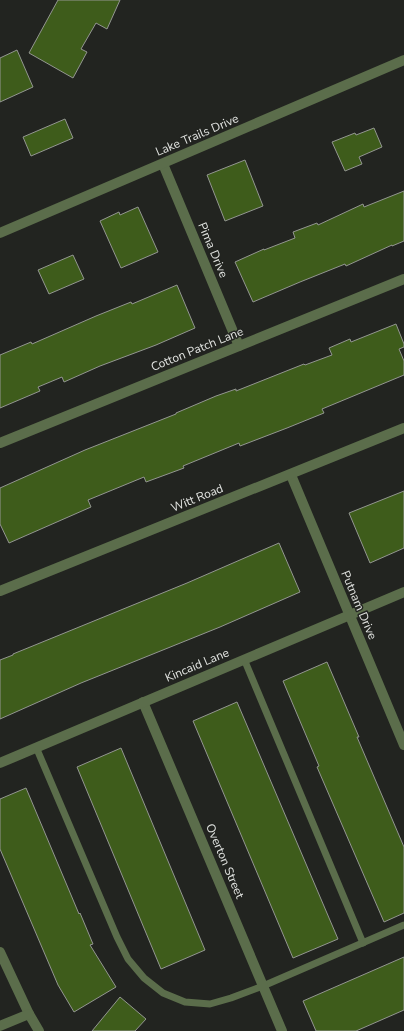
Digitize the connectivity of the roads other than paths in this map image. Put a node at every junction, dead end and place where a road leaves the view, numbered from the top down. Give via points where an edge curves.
1 (404, 60) edge
2 (163, 164) junction
3 (0, 233) edge
4 (404, 279) edge
5 (239, 346) junction
6 (404, 428) edge
7 (0, 443) edge
8 (291, 475) junction
9 (0, 591) edge
10 (404, 592) edge
11 (349, 615) junction
12 (244, 659) junction
13 (143, 702) junction
14 (404, 745) edge
15 (36, 747) junction
16 (0, 763) edge
17 (404, 925) edge
18 (363, 943) junction
19 (0, 952) edge
20 (263, 986) junction
21 (29, 1014) junction
22 (0, 1026) edge
23 (39, 1031) edge
24 (282, 1031) edge

1 - 2 street, Lake Trails Drive
2 - 3 street, Lake Trails Drive
2 - 5 street, Pima Drive
4 - 5 street, Cotton Patch Lane
5 - 7 street, Cotton Patch Lane
6 - 8 street, Witt Road
8 - 9 street, Witt Road
8 - 11 street, Putnam Drive
10 - 11 street, Kincaid Lane
11 - 12 street, Kincaid Lane
11 - 14 street, Putnam Drive
12 - 13 street, Kincaid Lane
12 - 18 lane
13 - 15 street, Kincaid Lane
13 - 20 street, Overton Street
15 - 16 street, Kincaid Lane
15 - 20 lane via 117,937 128,959 144,978 163,993 185,1002 210,1004
17 - 18 lane
18 - 20 lane
19 - 21 street
20 - 24 street, Overton Street
21 - 22 street
21 - 23 street

